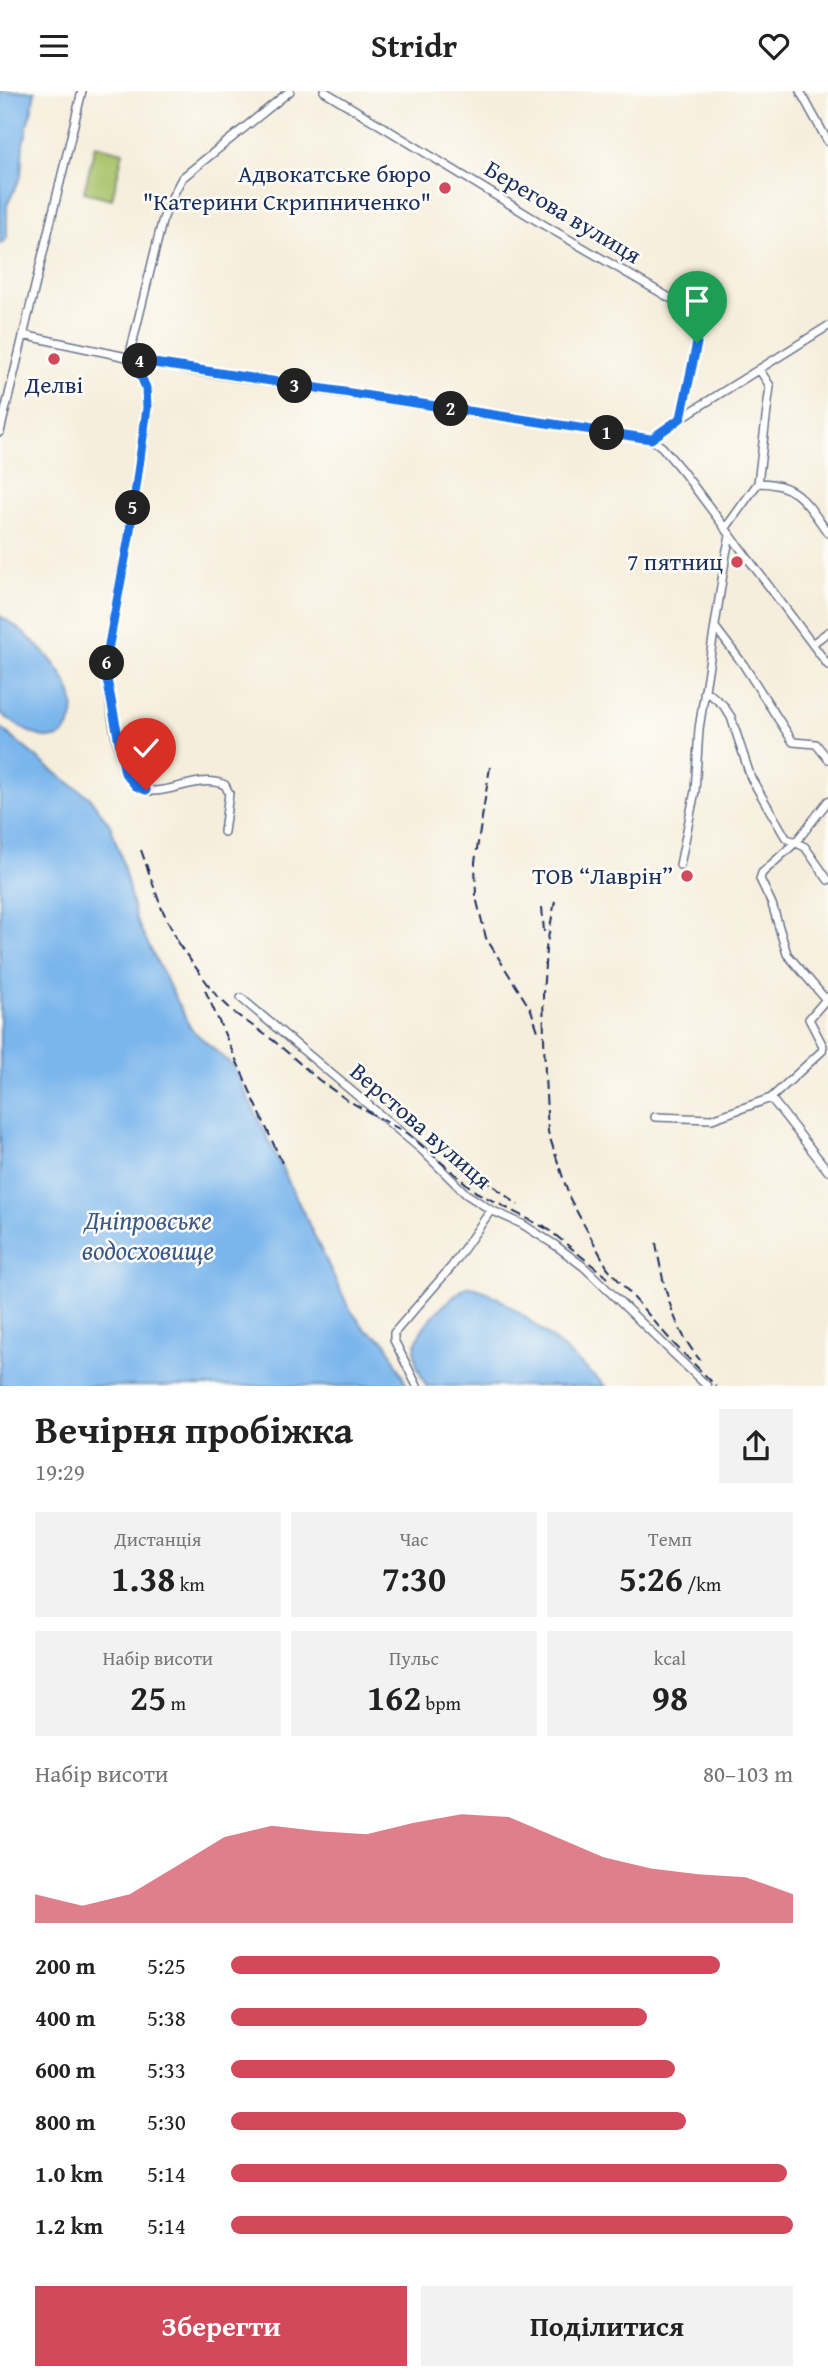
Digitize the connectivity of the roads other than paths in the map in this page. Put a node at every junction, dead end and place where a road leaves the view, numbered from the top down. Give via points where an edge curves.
1 (82, 91) edge
2 (290, 91) edge
3 (324, 91) edge
4 (800, 91) edge
5 (828, 142) edge
6 (828, 325) edge
7 (23, 335) junction
8 (134, 360) junction
9 (759, 369) junction
10 (681, 418) junction
11 (0, 432) edge
12 (651, 439) junction
13 (758, 483) junction
14 (728, 533) junction
15 (828, 534) edge
16 (715, 627) junction
17 (828, 632) edge
18 (812, 644) junction
19 (828, 665) edge
20 (704, 692) junction
21 (828, 759) edge
22 (828, 801) edge
23 (224, 832) dead end
24 (796, 842) junction
25 (680, 865) dead end
26 (828, 880) edge
27 (241, 998) dead end
28 (827, 1000) edge
29 (771, 1098) junction
30 (655, 1117) dead end
31 (828, 1171) edge
32 (491, 1210) junction
33 (416, 1386) edge
34 (707, 1386) edge

1 - 7 street
2 - 8 street via 182,178 162,222 131,349
3 - 10 street, Берегова вулиця via 694,312 699,333
4 - 5 street
6 - 9 street
7 - 8 street
7 - 11 street
8 - 12 street
8 - 23 street via 146,388 147,408 107,655 118,745 125,773 146,790 156,793 198,783 225,785 229,793
9 - 10 street
9 - 13 street via 770,386
10 - 12 street
12 - 14 street via 671,457
13 - 14 street
13 - 15 street via 790,488
14 - 16 street
14 - 18 street
16 - 20 street
16 - 21 street via 793,742 816,744
17 - 18 street
18 - 19 street
20 - 24 street via 731,717 760,795 786,838
20 - 25 street via 695,791
22 - 24 street
24 - 26 street
24 - 28 street via 761,876 761,883 787,954
27 - 32 street, Верстова вулиця via 422,1150 466,1194
28 - 29 street via 809,1019 822,1052
29 - 30 street via 712,1119
29 - 31 street
32 - 33 street via 452,1266 394,1333
32 - 34 street, Верстова вулиця via 569,1255

